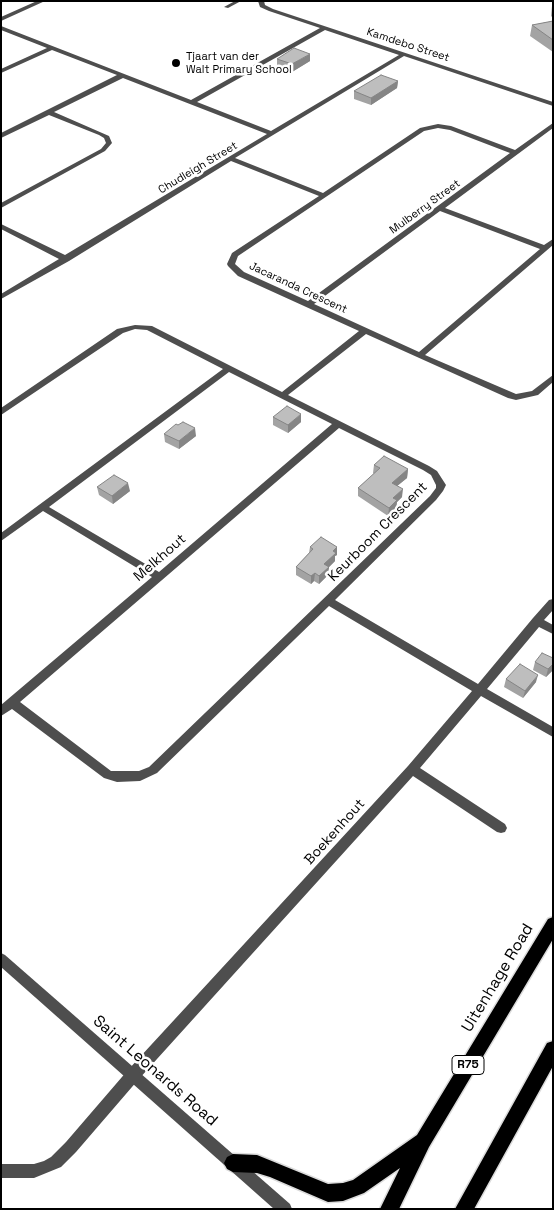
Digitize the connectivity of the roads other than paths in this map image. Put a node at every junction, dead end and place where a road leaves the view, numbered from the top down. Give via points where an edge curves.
1 (42, 1) edge
2 (239, 1) edge
3 (261, 1) edge
4 (226, 7) dead end
5 (1, 19) edge
6 (1, 28) edge
7 (324, 28) junction
8 (50, 48) junction
9 (404, 54) junction
10 (1, 71) edge
11 (121, 76) junction
12 (192, 102) junction
13 (553, 104) edge
14 (48, 112) junction
15 (553, 125) edge
16 (273, 134) junction
17 (1, 136) edge
18 (516, 152) junction
19 (231, 159) junction
20 (323, 195) junction
21 (1, 206) edge
22 (441, 209) junction
23 (1, 226) edge
24 (553, 241) edge
25 (545, 248) junction
26 (66, 259) junction
27 (1, 297) edge
28 (309, 304) junction
29 (364, 331) junction
30 (420, 355) junction
31 (228, 369) junction
32 (553, 378) edge
33 (283, 395) junction
34 (2, 411) edge
35 (336, 425) junction
36 (43, 507) junction
37 (1, 538) edge
38 (160, 577) junction
39 (328, 601) junction
40 (553, 603) edge
41 (537, 621) junction
42 (553, 630) edge
43 (480, 688) junction
44 (13, 702) junction
45 (1, 712) edge
46 (553, 733) edge
47 (412, 769) junction
48 (501, 828) dead end
49 (553, 924) edge
50 (1, 959) edge
51 (553, 1049) edge
52 (133, 1076) junction
53 (423, 1141) junction
54 (233, 1163) junction
55 (1, 1171) edge
56 (285, 1209) edge
57 (388, 1209) edge
58 (464, 1209) edge

1 - 5 street
2 - 4 lane
3 - 7 street, Kamdebo Street via 262,6 268,9
6 - 8 street
7 - 9 street, Kamdebo Street
7 - 12 street
8 - 10 street
8 - 11 street
9 - 13 street, Kamdebo Street
9 - 16 street, Chudleigh Street
11 - 12 street
11 - 14 street
12 - 16 street
14 - 17 street
14 - 21 street via 101,134 109,143 103,150
15 - 18 street, Mulberry Street
16 - 19 street, Chudleigh Street
18 - 20 street, Jacaranda Crescent via 451,128 427,127
18 - 22 street, Mulberry Street
19 - 20 street
19 - 26 street, Chudleigh Street
20 - 28 street, Jacaranda Crescent via 235,255 231,264 241,274
22 - 25 street
22 - 28 street, Mulberry Street
23 - 26 street
24 - 25 street
25 - 30 street
26 - 27 street, Chudleigh Street
28 - 29 street, Jacaranda Crescent
29 - 30 street, Jacaranda Crescent
29 - 33 street
30 - 32 street, Jacaranda Crescent via 516,397 535,393
31 - 33 street, Keurboom Crescent
31 - 34 street, Keurboom Crescent via 156,331 130,328 113,336
31 - 36 street
33 - 35 street, Keurboom Crescent
35 - 38 street, Melkhout
35 - 39 street, Keurboom Crescent via 426,468 434,473 441,485 433,498
36 - 37 street
36 - 38 street
38 - 44 street, Melkhout
39 - 43 street
39 - 44 street, Keurboom Crescent via 153,770 140,776 117,778 108,775
40 - 41 street, Boekenhout
41 - 42 street
41 - 43 street, Boekenhout
43 - 46 street
43 - 47 street, Boekenhout
44 - 45 street, Melkhout
47 - 48 street
47 - 52 street, Boekenhout
49 - 53 main road, Uitenhage Road / R75
50 - 52 street, Saint Leonards Road
51 - 58 main road
52 - 54 street, Saint Leonards Road
52 - 55 street, Boekenhout via 56,1162 34,1171
53 - 54 main road via 358,1187 343,1192 328,1193 273,1168
53 - 57 main road, Uitenhage Road / R75
54 - 56 street, Saint Leonards Road

